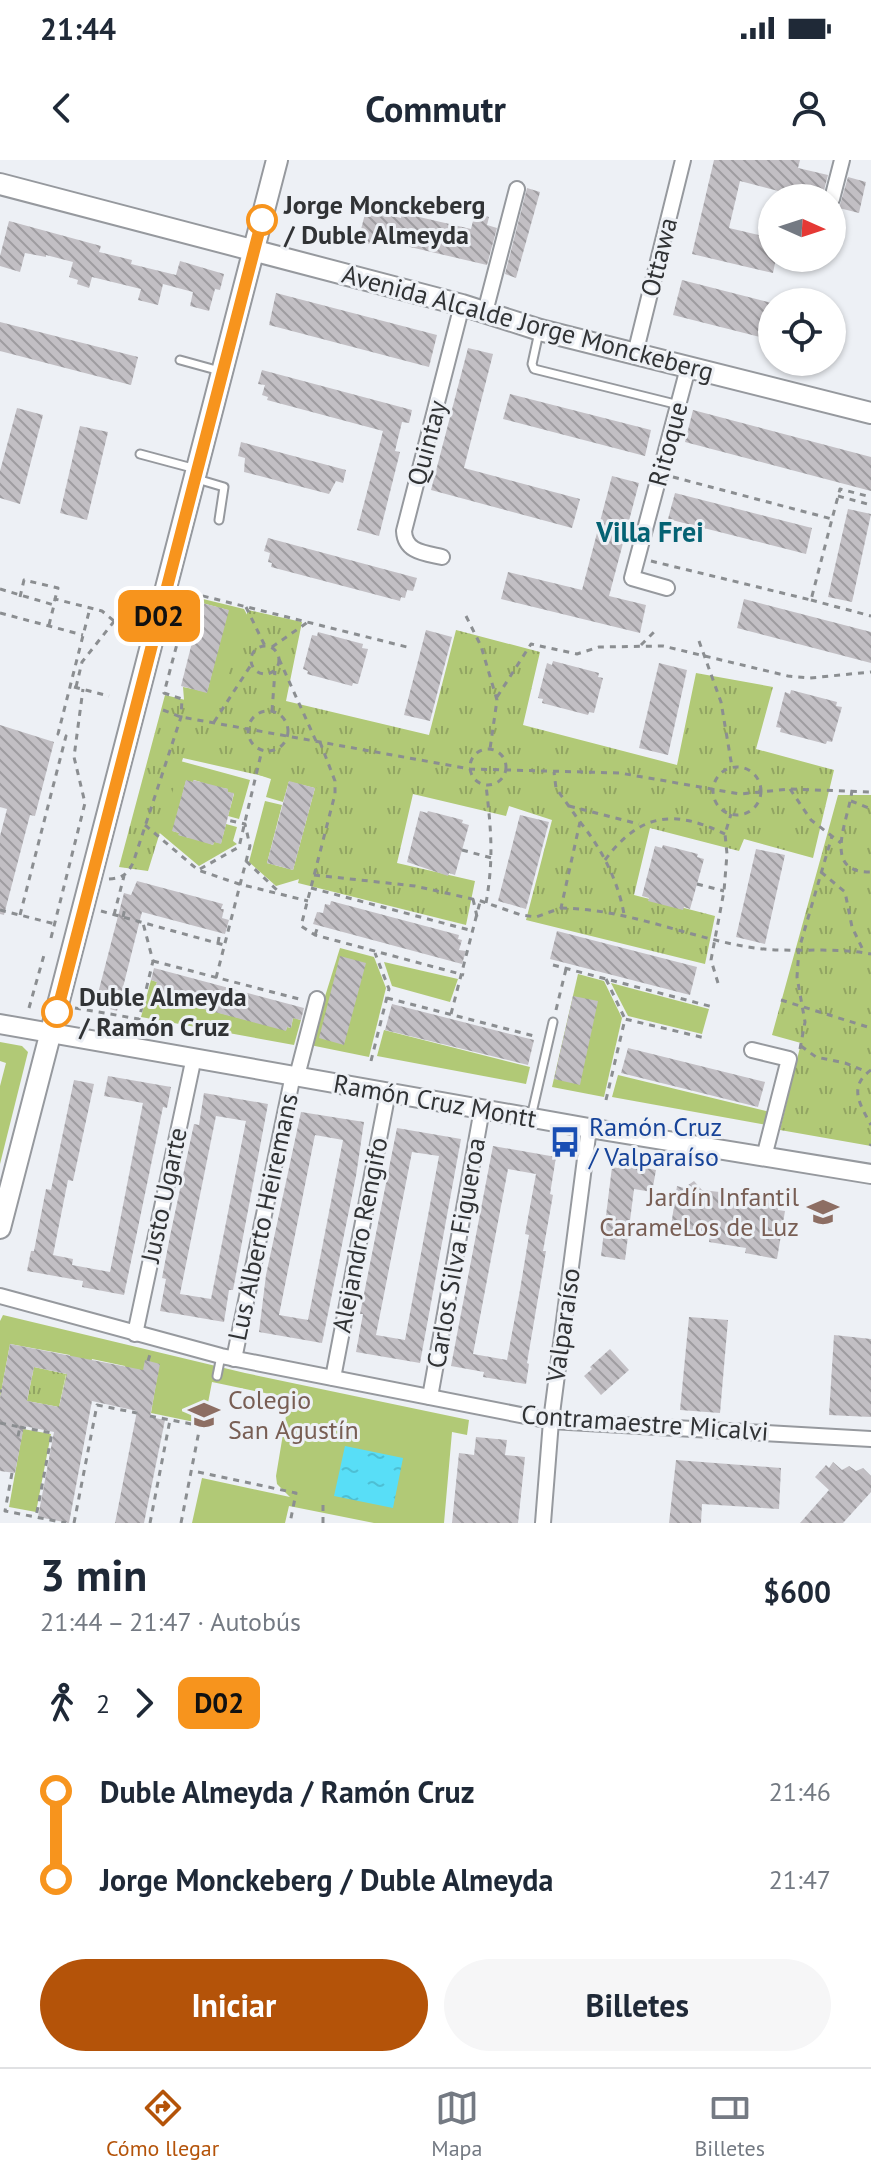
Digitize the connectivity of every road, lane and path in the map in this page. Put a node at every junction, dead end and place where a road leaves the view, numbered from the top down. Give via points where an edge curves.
1 (277, 160) edge
2 (683, 160) edge
3 (842, 160) edge
4 (0, 184) edge
5 (836, 184) edge
6 (517, 189) dead end
7 (254, 250) junction
8 (462, 305) junction
9 (485, 312) junction
10 (540, 330) junction
11 (635, 354) junction
12 (180, 360) dead end
13 (688, 368) junction
14 (223, 372) junction
15 (679, 405) junction
16 (871, 413) edge
17 (140, 454) dead end
18 (660, 473) junction
19 (196, 474) junction
20 (838, 496) junction
21 (871, 497) edge
22 (871, 505) edge
23 (832, 519) junction
24 (219, 520) dead end
25 (442, 557) dead end
26 (637, 557) junction
27 (151, 583) dead end
28 (181, 588) dead end
29 (667, 588) dead end
30 (0, 590) edge
31 (191, 593) junction
32 (20, 597) junction
33 (55, 599) junction
34 (811, 600) junction
35 (54, 605) junction
36 (246, 607) junction
37 (90, 608) junction
38 (0, 613) edge
39 (466, 616) dead end
40 (871, 616) edge
41 (114, 621) junction
42 (308, 622) junction
43 (49, 626) junction
44 (656, 630) dead end
45 (83, 635) junction
46 (699, 641) dead end
47 (641, 645) junction
48 (265, 646) junction
49 (271, 647) junction
50 (407, 647) dead end
51 (704, 657) junction
52 (279, 659) junction
53 (251, 665) junction
54 (275, 670) junction
55 (871, 672) edge
56 (71, 686) junction
57 (76, 687) junction
58 (83, 689) junction
59 (109, 696) dead end
60 (497, 697) junction
61 (163, 710) dead end
62 (272, 711) junction
63 (181, 717) junction
64 (213, 723) junction
65 (248, 729) junction
66 (287, 736) junction
67 (318, 741) junction
68 (490, 749) junction
69 (262, 750) junction
70 (732, 767) junction
71 (470, 769) junction
72 (506, 771) junction
73 (554, 772) junction
74 (486, 785) junction
75 (790, 789) junction
76 (713, 790) junction
77 (852, 790) junction
78 (761, 792) junction
79 (871, 792) edge
80 (851, 801) junction
81 (569, 806) junction
82 (871, 809) edge
83 (731, 814) junction
84 (227, 820) dead end
85 (580, 822) junction
86 (245, 824) junction
87 (145, 825) junction
88 (641, 825) junction
89 (725, 834) junction
90 (832, 836) junction
91 (841, 843) junction
92 (462, 850) dead end
93 (492, 858) junction
94 (605, 860) junction
95 (246, 861) junction
96 (198, 870) junction
97 (821, 872) junction
98 (871, 872) edge
99 (314, 875) junction
100 (124, 876) junction
101 (109, 879) dead end
102 (239, 884) junction
103 (697, 884) dead end
104 (311, 888) junction
105 (724, 891) junction
106 (281, 894) junction
107 (473, 899) junction
108 (308, 901) junction
109 (483, 902) junction
110 (125, 908) dead end
111 (561, 908) junction
112 (0, 910) edge
113 (100, 911) dead end
114 (624, 914) junction
115 (20, 915) junction
116 (114, 915) junction
117 (123, 917) junction
118 (477, 919) junction
119 (143, 923) junction
120 (55, 924) junction
121 (318, 926) dead end
122 (473, 931) junction
123 (315, 935) junction
124 (227, 936) junction
125 (51, 938) dead end
126 (716, 940) junction
127 (218, 943) junction
128 (224, 945) junction
129 (799, 949) junction
130 (374, 951) junction
131 (864, 952) junction
132 (871, 954) edge
133 (44, 955) dead end
134 (153, 961) junction
135 (161, 963) junction
136 (458, 963) dead end
137 (553, 965) dead end
138 (159, 969) dead end
139 (566, 969) junction
140 (455, 972) junction
141 (463, 974) junction
142 (216, 978) junction
143 (606, 979) junction
144 (718, 983) dead end
145 (387, 998) junction
146 (781, 1000) dead end
147 (312, 1002) joint
148 (713, 1007) dead end
149 (29, 1008) dead end
150 (75, 1008) dead end
151 (804, 1008) junction
152 (451, 1014) junction
153 (625, 1019) junction
154 (553, 1022) joint
155 (0, 1024) edge
156 (871, 1028) edge
157 (52, 1032) junction
158 (705, 1038) dead end
159 (544, 1039) dead end
160 (752, 1050) dead end
161 (194, 1057) junction
162 (371, 1061) dead end
163 (869, 1071) edge
164 (295, 1075) junction
165 (388, 1092) junction
166 (606, 1100) dead end
167 (482, 1109) junction
168 (531, 1118) junction
169 (871, 1125) edge
170 (589, 1128) junction
171 (764, 1157) junction
172 (871, 1174) edge
173 (0, 1228) edge
174 (0, 1296) edge
175 (135, 1334) junction
176 (228, 1357) junction
177 (217, 1376) dead end
178 (333, 1378) junction
179 (430, 1397) junction
180 (137, 1413) dead end
181 (150, 1416) dead end
182 (170, 1420) junction
183 (551, 1421) junction
184 (0, 1423) edge
185 (200, 1426) junction
186 (20, 1427) junction
187 (207, 1427) dead end
188 (871, 1439) edge
189 (17, 1441) dead end
190 (198, 1472) dead end
191 (12, 1473) dead end
192 (323, 1500) dead end
193 (36, 1517) junction
194 (66, 1523) edge
195 (74, 1523) edge
196 (150, 1523) edge
197 (181, 1523) edge
198 (290, 1523) edge
199 (323, 1523) edge
200 (543, 1523) edge

1 - 7 main road
2 - 11 street, Ottawa
3 - 5 street
4 - 7 main road, Avenida Alcalde Jorge Monckeberg
6 - 9 street
7 - 8 main road, Avenida Alcalde Jorge Monckeberg
7 - 14 main road
8 - 9 main road, Avenida Alcalde Jorge Monckeberg
8 - 25 street, Quintay via 404,531 410,548
9 - 10 main road, Avenida Alcalde Jorge Monckeberg
10 - 11 main road, Avenida Alcalde Jorge Monckeberg
10 - 15 lane via 534,369
11 - 13 main road, Avenida Alcalde Jorge Monckeberg
12 - 14 lane
13 - 15 street, Ritoque
13 - 16 main road, Avenida Alcalde Jorge Monckeberg
14 - 19 main road
15 - 18 street, Ritoque
17 - 19 lane
18 - 23 path
18 - 26 street, Ritoque
19 - 24 lane via 224,487
19 - 157 main road
20 - 21 path via 840,489
20 - 22 path
20 - 23 path
23 - 34 path
26 - 29 street via 632,578
26 - 34 path
27 - 41 path via 134,607 127,605
28 - 31 path
30 - 32 path
31 - 36 path
31 - 63 path via 164,693 182,699
32 - 33 path via 24,580 58,588
32 - 35 path
33 - 35 path
33 - 37 path
34 - 40 path
35 - 43 path
36 - 42 path
36 - 48 path
37 - 41 path
37 - 45 path
38 - 43 path
39 - 60 path
41 - 57 path via 82,662
42 - 49 path
42 - 50 path
43 - 45 path
44 - 47 path
45 - 56 path
46 - 51 path
47 - 51 path
47 - 60 path via 577,654 531,644
48 - 49 path
48 - 53 path via 253,652
49 - 52 path
51 - 55 path via 810,678
51 - 70 path via 721,702
52 - 54 path
52 - 67 path
53 - 54 path via 261,674
53 - 64 path
54 - 62 path
56 - 57 path
56 - 115 path via 58,734 66,736
57 - 58 path
58 - 59 path
58 - 120 path via 74,757 85,803
60 - 68 path
61 - 63 path
62 - 65 path via 259,713
62 - 66 path via 287,723
63 - 64 path
63 - 87 path
64 - 65 path
65 - 66 path
65 - 69 path via 251,742
66 - 67 path
66 - 69 path via 280,747
67 - 71 path
67 - 99 path via 336,787
68 - 71 path via 475,755
68 - 72 path via 502,755
69 - 86 path
70 - 76 path via 718,776
70 - 78 path via 755,774
71 - 72 path
71 - 74 path
72 - 73 path
72 - 74 path via 498,782
73 - 76 path via 620,773
73 - 81 path via 556,788
74 - 93 path
75 - 77 path
75 - 78 path
75 - 90 path via 811,820
76 - 78 path
76 - 83 path via 717,805
77 - 79 path
77 - 80 path
78 - 83 path via 752,809
80 - 82 path
80 - 91 path
81 - 85 path
81 - 88 path
83 - 89 path
84 - 86 path
85 - 94 path
85 - 111 path
86 - 95 path via 250,846
86 - 96 path via 239,847
87 - 96 path
87 - 100 path
88 - 89 path via 681,818
88 - 94 path
89 - 105 path
90 - 91 path
90 - 97 path
91 - 98 path via 846,865
92 - 93 path
93 - 109 path
94 - 114 path
95 - 102 path
95 - 106 path
96 - 102 path
97 - 129 path
97 - 131 path via 845,892
99 - 104 path
99 - 107 path via 415,886
100 - 101 path
100 - 116 path
102 - 106 path
102 - 124 path
103 - 105 path
104 - 108 path
104 - 122 path
105 - 126 path
106 - 108 path
107 - 109 path
107 - 118 path
108 - 123 path via 301,926
109 - 111 path via 536,917
109 - 118 path
110 - 117 path
111 - 114 path
112 - 115 path
113 - 116 path
114 - 126 path
115 - 120 path
116 - 117 path
117 - 119 path
118 - 122 path
119 - 127 path
119 - 134 path
120 - 125 path
121 - 123 path
122 - 141 path
123 - 130 path
124 - 127 path via 220,933
124 - 128 path
126 - 129 path
126 - 144 path via 711,965
127 - 128 path
128 - 142 path
129 - 131 path
129 - 151 path via 797,977
130 - 140 path
130 - 145 path via 389,989
131 - 132 path
133 - 149 path
134 - 135 path
134 - 150 path via 139,1019
135 - 138 path
135 - 142 path
136 - 140 path
137 - 139 path
139 - 143 path
139 - 154 path
140 - 141 path
141 - 152 path
142 - 147 path
143 - 148 path
143 - 153 path
145 - 152 path
145 - 162 path
146 - 151 path
147 - 164 street, Lus Alberto Heiremans
151 - 156 path
151 - 163 path via 801,1045 816,1057
152 - 159 path
153 - 158 path
153 - 166 path
154 - 168 lane
155 - 157 street, Ramón Cruz Montt
157 - 161 street, Ramón Cruz Montt
157 - 173 main road
160 - 171 street via 789,1059
161 - 164 street, Ramón Cruz Montt
161 - 175 street, Justo Ugarte
163 - 169 path via 858,1100
164 - 165 street, Ramón Cruz Montt
164 - 176 street, Lus Alberto Heiremans
165 - 167 street, Ramón Cruz Montt
165 - 178 street, Alejandro Rengifo
167 - 168 street, Ramón Cruz Montt
167 - 179 street, Carlos Silva Figueroa
168 - 170 street, Ramón Cruz Montt
170 - 171 street, Ramón Cruz Montt
170 - 183 street, Valparaíso
171 - 172 street, Ramón Cruz Montt
174 - 175 street, Contramaestre Micalvi
175 - 176 street, Contramaestre Micalvi
176 - 177 lane
176 - 178 street, Contramaestre Micalvi
178 - 179 street, Contramaestre Micalvi
179 - 183 street, Contramaestre Micalvi
180 - 195 path via 97,1404
181 - 182 path
182 - 185 path
182 - 196 path
183 - 188 street, Contramaestre Micalvi
183 - 200 street, Valparaíso
184 - 186 path
185 - 187 path
185 - 197 path
186 - 189 path
186 - 193 path via 52,1433
190 - 198 path via 296,1493
191 - 193 path via 5,1511
192 - 199 path
193 - 194 path

